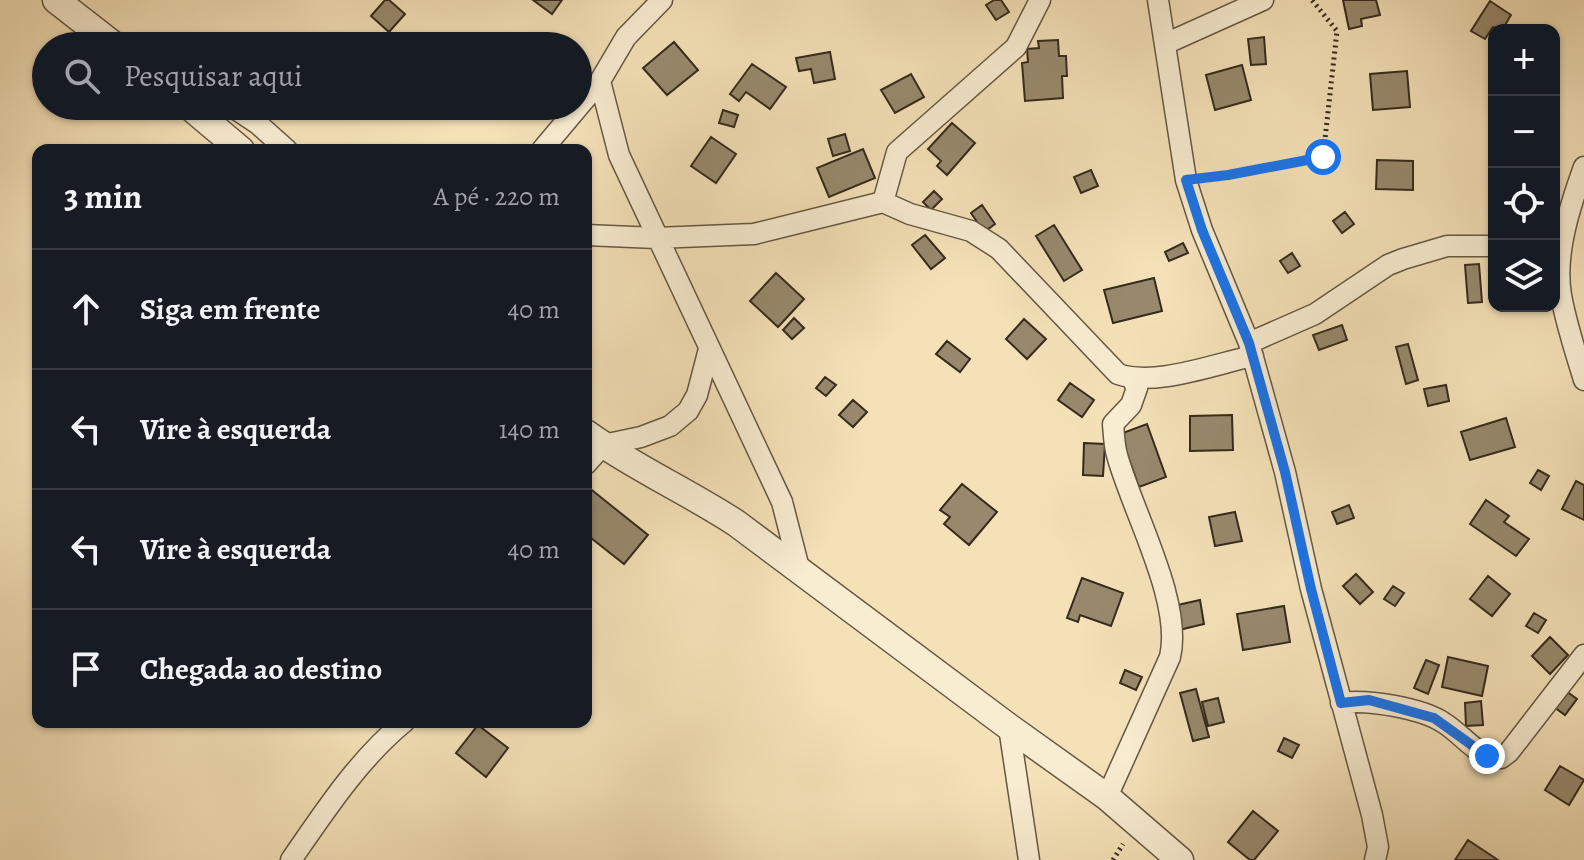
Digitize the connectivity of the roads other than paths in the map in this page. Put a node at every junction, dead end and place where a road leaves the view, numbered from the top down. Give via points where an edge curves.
1 (56, 0) edge
2 (662, 0) edge
3 (1040, 0) edge
4 (1158, 0) edge
5 (1263, 0) edge
6 (97, 32) edge
7 (1165, 44) junction
8 (600, 81) junction
9 (592, 91) edge
10 (206, 120) edge
11 (252, 120) edge
12 (567, 120) edge
13 (234, 144) edge
14 (280, 144) edge
15 (547, 144) edge
16 (1584, 167) edge
17 (883, 202) junction
18 (592, 235) edge
19 (656, 238) junction
20 (1567, 243) edge
21 (1488, 246) edge
22 (709, 349) junction
23 (1251, 349) junction
24 (1132, 379) junction
25 (1584, 380) edge
26 (592, 447) edge
27 (800, 572) junction
28 (1584, 655) edge
29 (1341, 703) junction
30 (1009, 727) junction
31 (397, 728) edge
32 (1107, 797) junction
33 (291, 860) edge
34 (1029, 860) edge
35 (1180, 860) edge
36 (1375, 860) edge

1 - 6 street
2 - 8 street via 626,37
3 - 17 street via 1016,47 897,152
4 - 7 street
5 - 7 street
7 - 23 street via 1186,180
8 - 9 street
8 - 19 street via 619,155
10 - 13 street
11 - 14 street
12 - 15 street
16 - 20 street via 1570,207
17 - 19 street via 754,234
17 - 24 street via 971,231 999,249 1118,374
18 - 19 street
19 - 22 street
20 - 25 street via 1560,266 1561,294
21 - 23 street via 1447,246 1403,259
22 - 26 street via 688,411 670,426 641,437
22 - 27 street via 782,502
23 - 24 street via 1157,377
23 - 29 street
24 - 32 street via 1137,388 1131,405 1113,424 1116,452 1156,566 1173,644
26 - 27 street via 700,499
27 - 30 street
28 - 29 street via 1501,758 1487,756 1434,718 1369,700
29 - 36 street via 1372,815
30 - 32 street
30 - 34 street
31 - 33 street via 335,797
32 - 35 street

